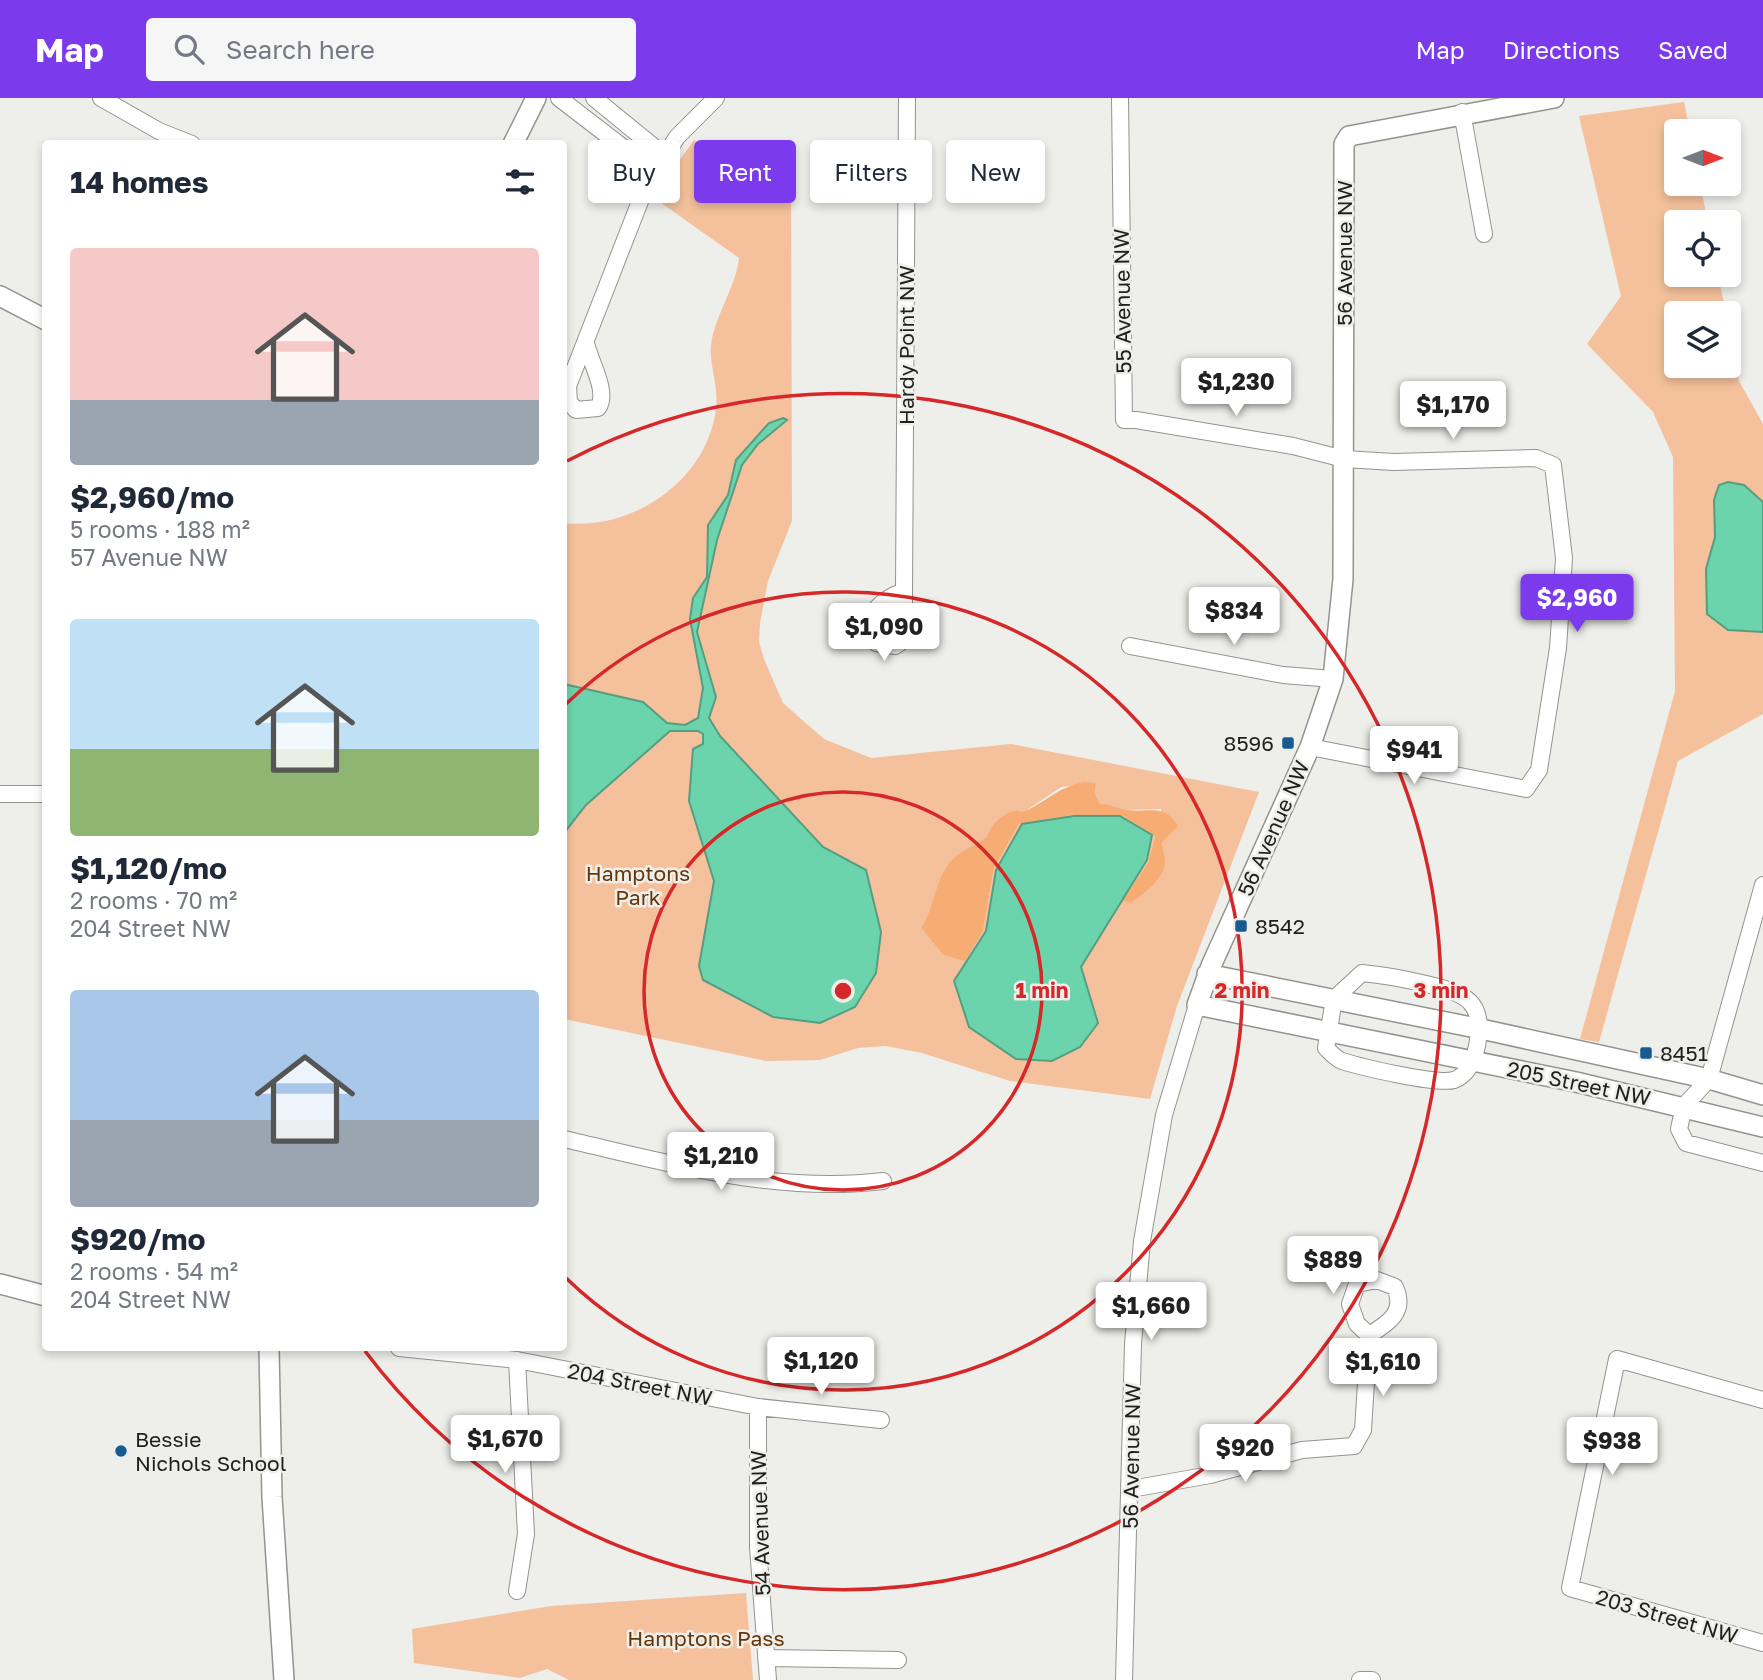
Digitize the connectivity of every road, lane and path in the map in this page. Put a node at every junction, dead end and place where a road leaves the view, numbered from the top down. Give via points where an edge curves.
1 (100, 98) edge
2 (536, 98) edge
3 (559, 98) edge
4 (594, 98) edge
5 (716, 98) edge
6 (907, 98) edge
7 (1121, 98) edge
8 (1554, 98) edge
9 (1462, 112) junction
10 (182, 140) edge
11 (515, 140) edge
12 (613, 140) edge
13 (646, 140) edge
14 (675, 140) edge
15 (640, 203) edge
16 (1484, 234) dead end
17 (0, 296) edge
18 (42, 318) edge
19 (586, 344) dead end
20 (1343, 459) junction
21 (904, 591) dead end
22 (1130, 646) dead end
23 (1333, 679) junction
24 (1310, 747) junction
25 (0, 794) edge
26 (42, 794) edge
27 (1763, 886) edge
28 (1208, 974) junction
29 (1334, 999) junction
30 (1197, 1005) junction
31 (1481, 1029) junction
32 (1329, 1031) junction
33 (1474, 1060) junction
34 (1709, 1079) junction
35 (1763, 1095) edge
36 (1684, 1106) junction
37 (1763, 1127) edge
38 (567, 1140) edge
39 (1763, 1163) edge
40 (883, 1181) dead end
41 (0, 1284) edge
42 (42, 1295) edge
43 (1369, 1335) dead end
44 (269, 1351) edge
45 (428, 1351) edge
46 (517, 1360) junction
47 (1763, 1400) edge
48 (758, 1408) junction
49 (881, 1420) dead end
50 (1131, 1489) junction
51 (517, 1591) dead end
52 (1763, 1643) edge
53 (766, 1658) junction
54 (898, 1660) dead end
55 (284, 1680) edge
56 (768, 1680) edge
57 (1124, 1680) edge
58 (1360, 1680) edge
59 (1372, 1680) edge

1 - 10 street
2 - 11 street
3 - 12 street
4 - 13 street
5 - 14 street
6 - 21 street, Hardy Point NW
7 - 20 street, 55 Avenue NW via 1124,420 1293,446
8 - 9 street
9 - 16 street
9 - 20 street, 56 Avenue NW via 1349,135 1343,144
15 - 19 street
17 - 18 street
20 - 23 street, 56 Avenue NW via 1343,579
20 - 24 street via 1536,458 1553,465 1564,558 1558,648 1539,770 1526,789
22 - 23 street via 1283,676
23 - 24 street, 56 Avenue NW
24 - 28 street, 56 Avenue NW
25 - 26 street
27 - 34 street
28 - 29 street, 205 Street NW
28 - 30 street, 56 Avenue NW
29 - 31 street, 205 Street NW
29 - 31 street via 1362,973 1390,975 1461,992 1476,1009
29 - 32 street
30 - 32 street, 205 Street NW
30 - 50 street, 56 Avenue NW via 1164,1115 1142,1241 1133,1344
31 - 33 street
31 - 34 street, 205 Street NW
32 - 33 street, 205 Street NW
32 - 33 street via 1326,1048 1339,1060 1416,1077 1452,1080 1465,1073
33 - 36 street, 205 Street NW
34 - 35 street, 205 Street NW
34 - 36 street
36 - 37 street, 205 Street NW
36 - 39 street via 1679,1129 1686,1143
38 - 40 street via 766,1182 846,1185
41 - 42 street
43 - 50 street via 1363,1430 1354,1446 1302,1450 1210,1475
44 - 55 street via 272,1497
45 - 46 street, 204 Street NW
46 - 48 street, 204 Street NW
46 - 51 street via 526,1534
47 - 52 street, 203 Street NW via 1617,1359 1570,1588
48 - 49 street, 204 Street NW
48 - 53 street, 54 Avenue NW via 758,1547
50 - 57 street, 56 Avenue NW
53 - 54 street
53 - 56 street, 54 Avenue NW
58 - 59 street

